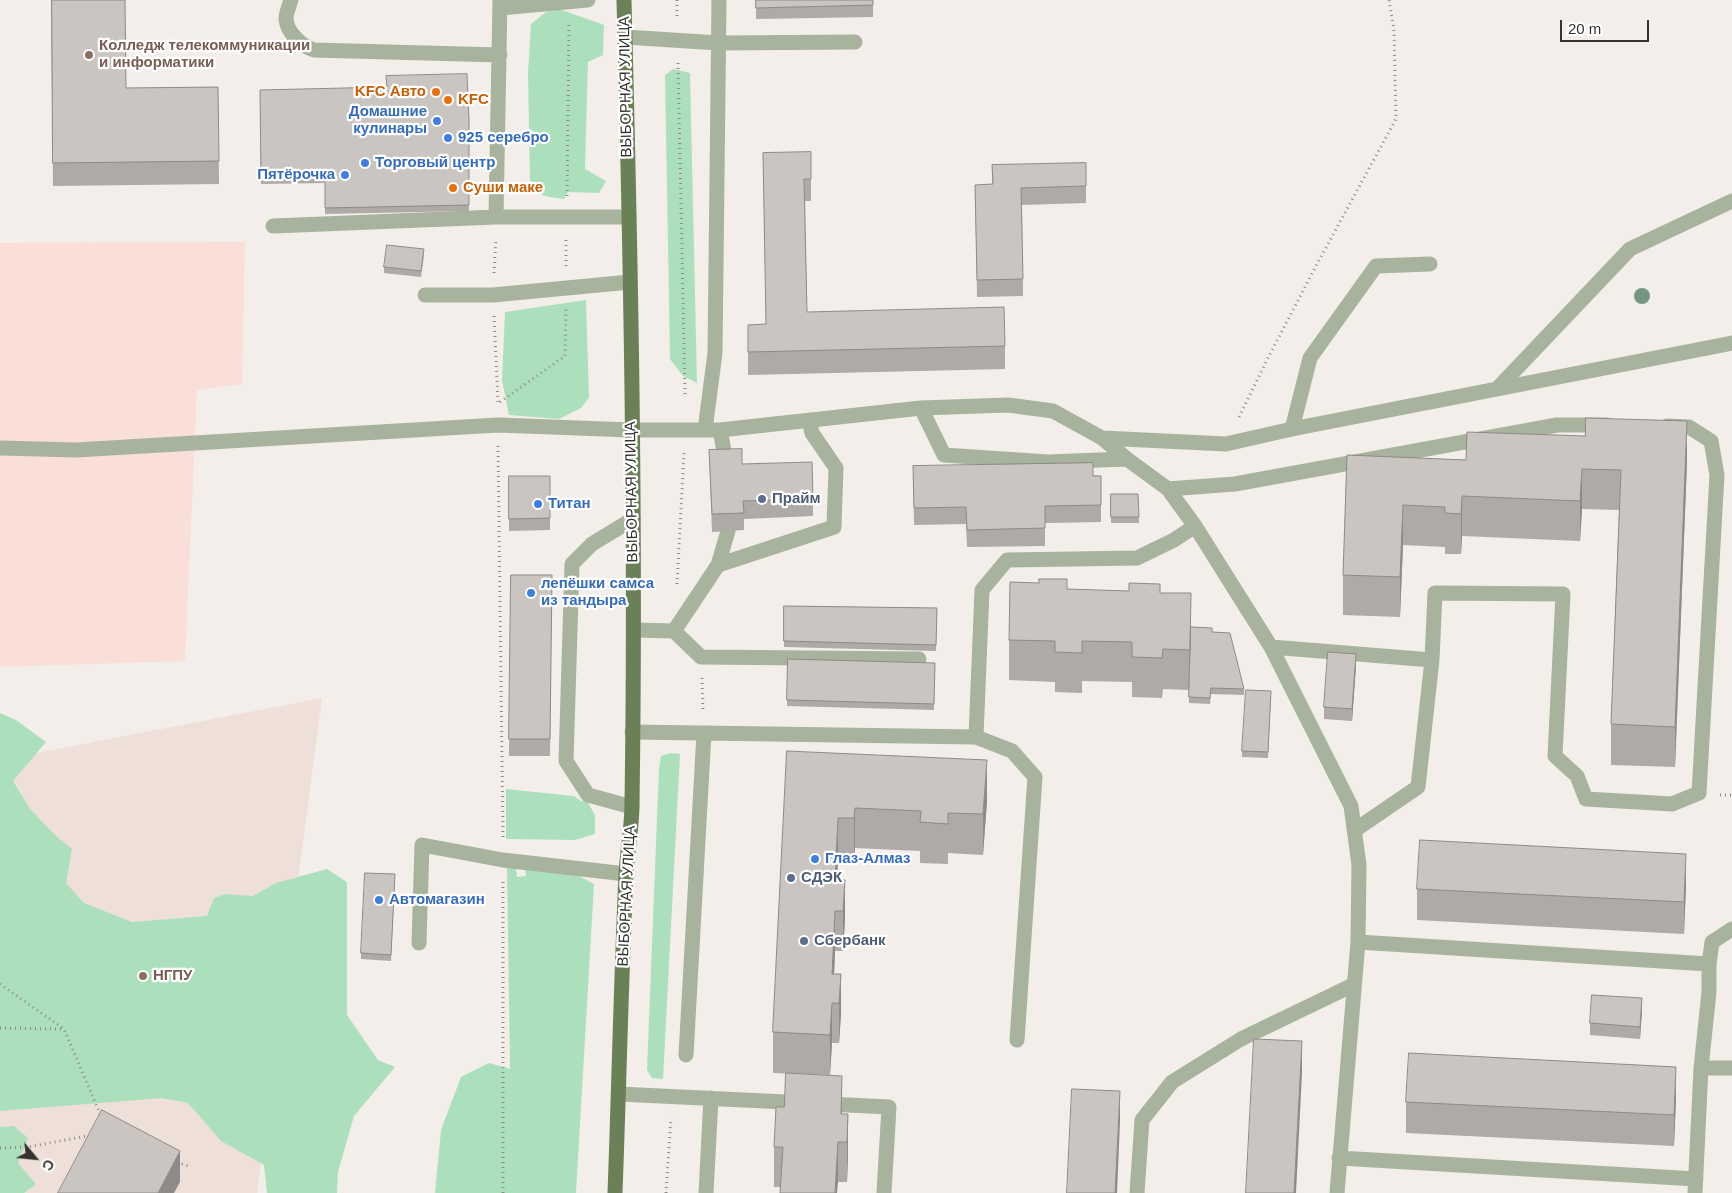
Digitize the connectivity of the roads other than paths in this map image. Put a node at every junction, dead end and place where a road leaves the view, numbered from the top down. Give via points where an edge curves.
1 (291, 0) edge
2 (588, 0) edge
3 (624, 0) edge
4 (719, 0) edge
5 (500, 4) edge
6 (625, 38) junction
7 (855, 42) dead end
8 (719, 43) junction
9 (500, 55) junction
10 (1732, 201) edge
11 (496, 217) junction
12 (628, 217) junction
13 (273, 226) dead end
14 (1430, 264) dead end
15 (630, 282) junction
16 (425, 295) dead end
17 (1732, 342) edge
18 (1497, 389) junction
19 (921, 408) junction
20 (809, 420) junction
21 (1622, 425) edge
22 (1650, 425) edge
23 (1292, 429) junction
24 (631, 430) junction
25 (712, 430) junction
26 (1102, 438) junction
27 (0, 448) edge
28 (1127, 459) junction
29 (727, 467) edge
30 (1168, 490) junction
31 (633, 519) junction
32 (1195, 526) junction
33 (728, 531) edge
34 (718, 564) junction
35 (634, 630) junction
36 (674, 631) junction
37 (1272, 647) junction
38 (919, 659) dead end
39 (1432, 660) junction
40 (632, 732) junction
41 (704, 733) junction
42 (976, 737) junction
43 (632, 807) junction
44 (1355, 830) junction
45 (626, 874) junction
46 (1732, 929) edge
47 (1358, 942) junction
48 (419, 943) dead end
49 (1709, 964) junction
50 (1353, 985) junction
51 (1016, 1040) dead end
52 (686, 1055) dead end
53 (1701, 1068) junction
54 (1732, 1068) edge
55 (619, 1094) junction
56 (712, 1098) junction
57 (1339, 1158) junction
58 (1696, 1186) edge
59 (615, 1193) edge
60 (706, 1193) edge
61 (884, 1193) edge
62 (1136, 1193) edge
63 (1337, 1193) edge

1 - 9 street via 286,20 291,32 298,41 314,50
2 - 5 street
3 - 6 main road, ВЫБОРНАЯ УЛИЦА
4 - 8 street
5 - 9 street
6 - 8 street
6 - 12 main road, ВЫБОРНАЯ УЛИЦА
7 - 8 street
8 - 25 street via 716,353
9 - 11 street
10 - 18 street via 1630,249
11 - 12 street
11 - 13 street
12 - 15 main road, ВЫБОРНАЯ УЛИЦА
14 - 23 street via 1376,266 1310,358
15 - 16 street via 493,295
15 - 24 main road, ВЫБОРНАЯ УЛИЦА
17 - 18 street
18 - 23 street
19 - 20 street
19 - 26 street via 1008,405 1053,411
19 - 28 street via 944,456 1048,462
20 - 25 street
20 - 34 street via 812,433 836,468 834,527
21 - 30 street via 1557,425 1235,484
22 - 39 street via 1689,427 1710,441 1717,475 1699,793 1672,804 1586,799 1578,776 1555,756 1563,594 1435,593
23 - 26 street via 1226,444
24 - 25 street
24 - 27 street via 498,425 76,450
24 - 31 main road, ВЫБОРНАЯ УЛИЦА
25 - 29 street
26 - 28 street
28 - 30 street
30 - 32 street
31 - 35 main road, ВЫБОРНАЯ УЛИЦА
31 - 43 street via 592,544 572,564 566,761 588,795
32 - 37 street
32 - 42 street via 1137,558 1007,560 982,590
33 - 34 street
34 - 36 street
35 - 36 street
35 - 40 main road, ВЫБОРНАЯ УЛИЦА
36 - 38 street via 701,658
37 - 39 street
37 - 44 street via 1351,806
39 - 44 street via 1418,787
40 - 41 street
40 - 43 main road, ВЫБОРНАЯ УЛИЦА
41 - 42 street
41 - 52 street
42 - 51 street via 1012,751 1035,777
43 - 45 main road, ВЫБОРНАЯ УЛИЦА
44 - 47 street
45 - 48 street via 503,860 422,845
45 - 55 main road, ВЫБОРНАЯ УЛИЦА
46 - 49 street via 1712,942
47 - 49 street
47 - 50 street
49 - 53 street
50 - 57 street
50 - 62 street via 1241,1039 1172,1082 1142,1120
53 - 54 street
53 - 58 street
55 - 56 street
55 - 59 main road, ВЫБОРНАЯ УЛИЦА
56 - 60 street
56 - 61 street via 889,1107
57 - 58 street
57 - 63 street

